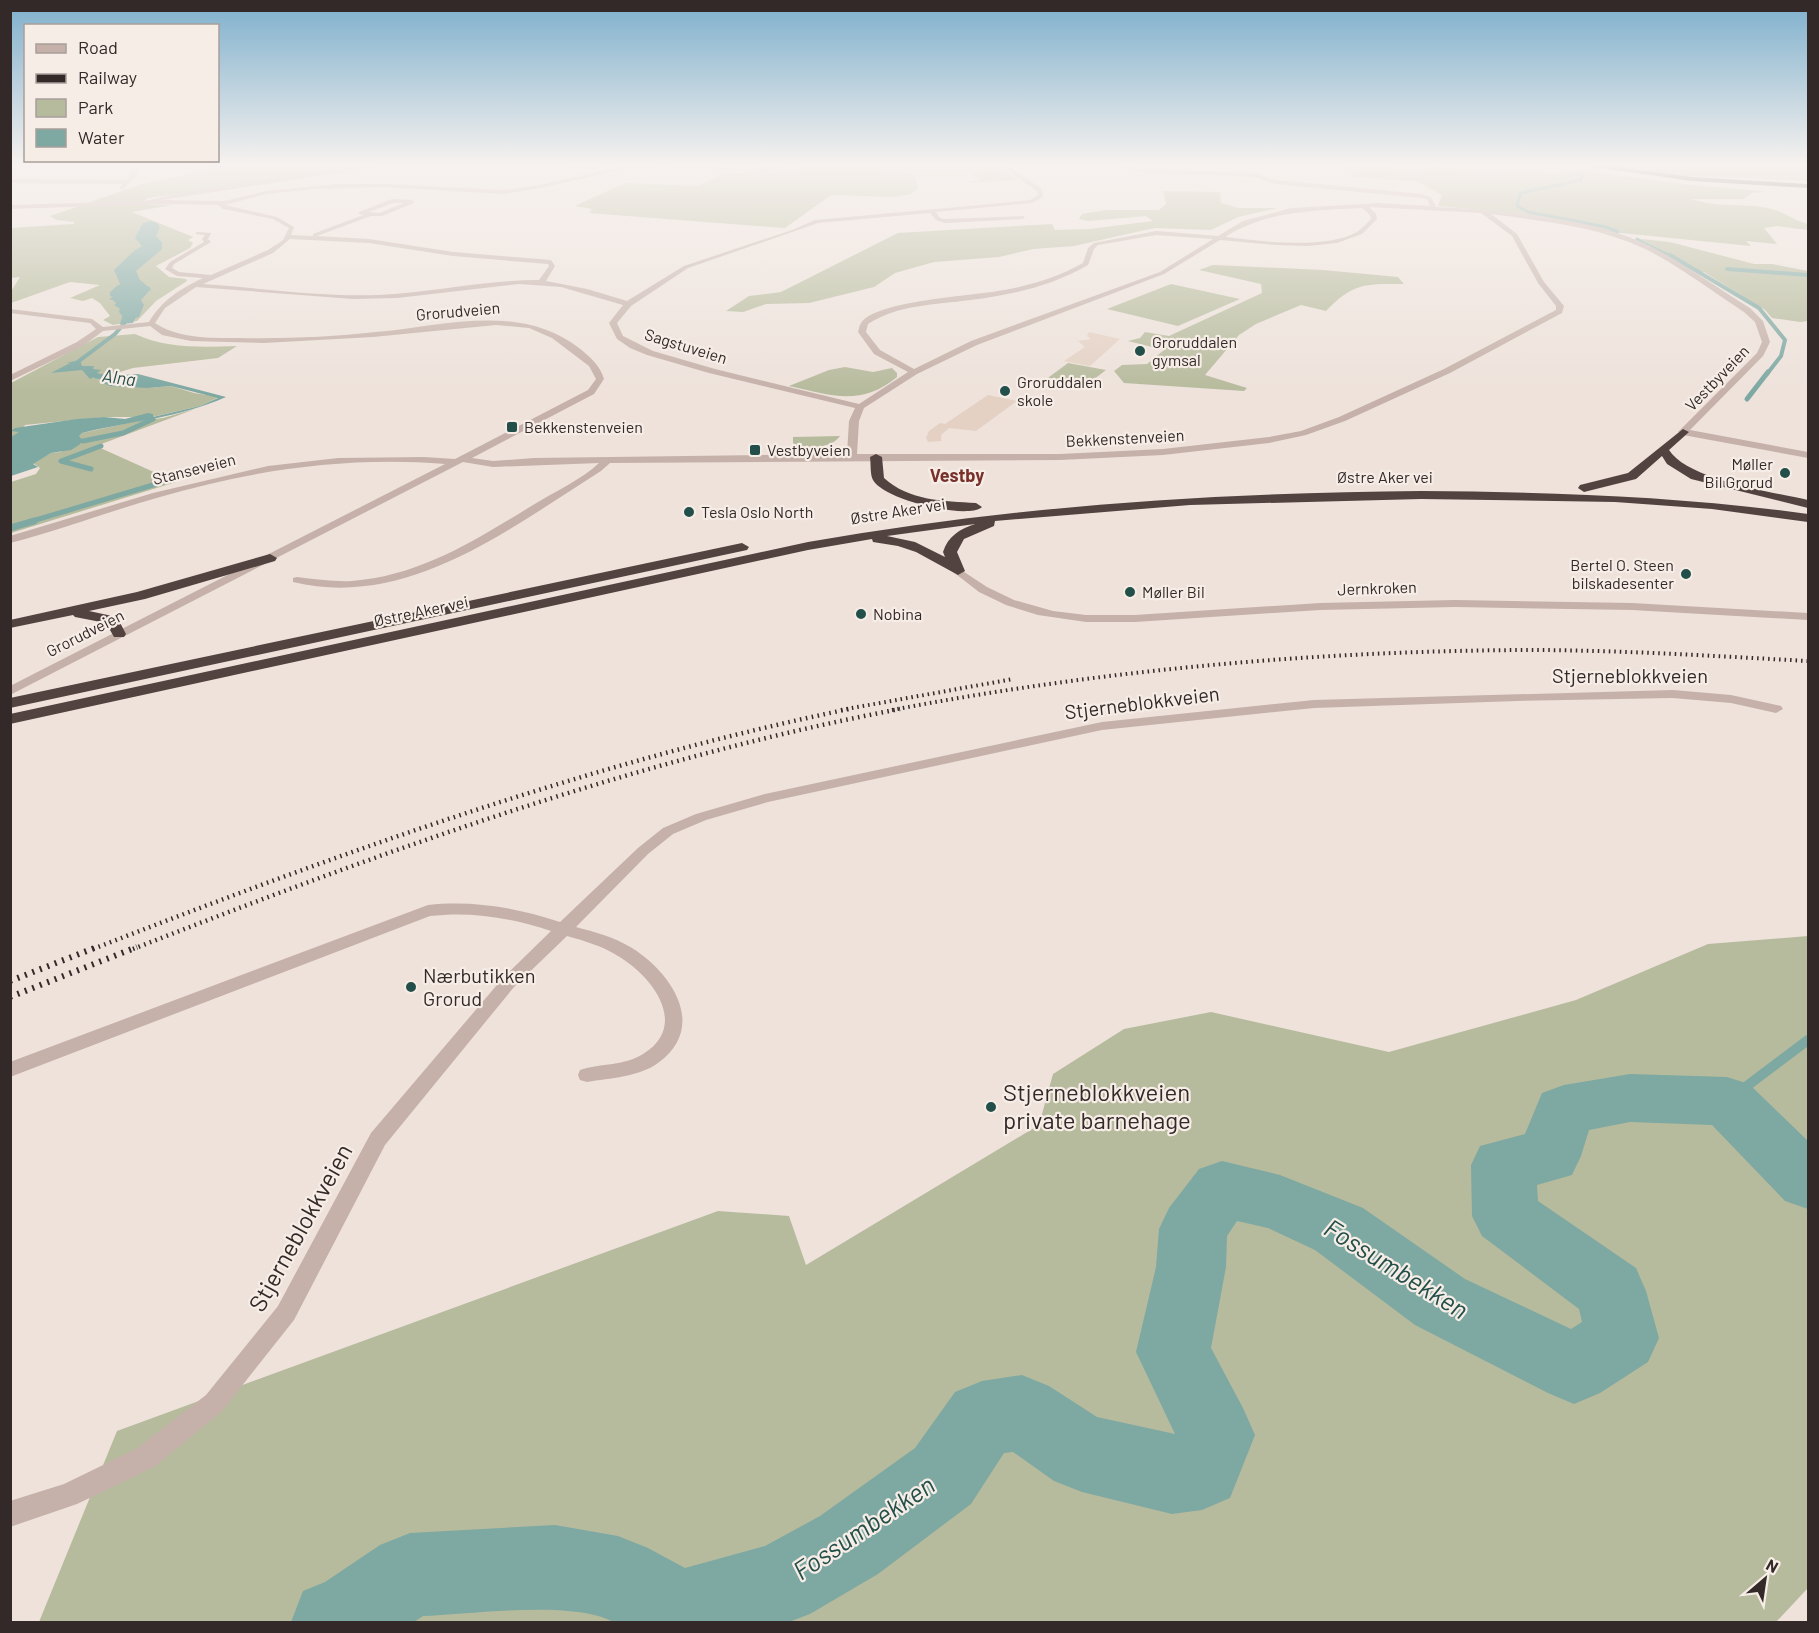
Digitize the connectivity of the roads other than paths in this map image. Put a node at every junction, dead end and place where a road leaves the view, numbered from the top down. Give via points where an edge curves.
1 (205, 239) edge
2 (286, 239) edge
3 (342, 239) edge
4 (769, 239) edge
5 (1119, 239) edge
6 (1217, 239) edge
7 (1232, 239) edge
8 (1336, 239) edge
9 (1517, 239) edge
10 (1627, 239) edge
11 (210, 277) junction
12 (542, 282) junction
13 (194, 285) junction
14 (628, 304) junction
15 (10, 311) edge
16 (151, 324) junction
17 (101, 329) junction
18 (914, 372) junction
19 (10, 380) edge
20 (860, 407) junction
21 (1683, 432) junction
22 (1664, 450) junction
23 (477, 451) junction
24 (1809, 455) edge
25 (852, 457) junction
26 (876, 457) junction
27 (392, 460) junction
28 (607, 460) junction
29 (459, 461) junction
30 (534, 461) junction
31 (440, 470) junction
32 (1584, 488) junction
33 (1809, 506) edge
34 (976, 507) junction
35 (1016, 513) junction
36 (1809, 518) edge
37 (849, 538) junction
38 (10, 540) edge
39 (270, 558) junction
40 (958, 571) junction
41 (297, 580) dead end
42 (71, 612) junction
43 (1809, 617) edge
44 (10, 624) edge
45 (119, 634) junction
46 (10, 691) edge
47 (10, 704) edge
48 (1776, 709) dead end
49 (10, 719) edge
50 (562, 928) junction
51 (10, 1070) edge
52 (586, 1075) dead end
53 (10, 1514) edge

1 - 11 street via 208,242 168,269 177,274
2 - 11 street via 266,254
3 - 12 street via 551,262
4 - 14 street via 686,267
5 - 18 street via 1096,244 1086,264 1067,274 996,294 889,309 865,323 862,332 872,347 898,366
6 - 18 street, Vestbyveien via 1146,280 974,343
7 - 8 street via 1297,245
9 - 26 street, Bekkenstenveien via 1540,283 1560,306 1559,311 1447,371 1325,427 1269,440 1163,452 1060,457
10 - 21 street, Vestbyveien via 1747,310 1759,321 1764,333 1764,349
11 - 13 street
12 - 13 street, Sagstuveien via 373,297
12 - 14 street, Sagstuveien
13 - 16 street via 163,305
14 - 20 street, Sagstuveien via 613,323 620,337 633,345 712,371
15 - 17 street via 92,321
16 - 17 street
16 - 23 street, Grorudveien via 173,337 216,341 518,324 556,337 597,369 600,379 591,392
17 - 19 street
18 - 20 street, Vestbyveien
20 - 25 street via 854,421
21 - 22 highway
21 - 24 street
22 - 32 highway via 1632,476
22 - 33 highway via 1671,462 1695,476
23 - 29 street, Grorudveien
23 - 30 street, Bekkenstenveien
25 - 26 street, Bekkenstenveien
25 - 28 street, Bekkenstenveien
26 - 34 highway via 878,479 896,493
27 - 29 street, Stanseveien
27 - 31 street, Stanseveien
27 - 38 street, Stanseveien via 307,463 234,476
28 - 30 street, Bekkenstenveien
28 - 41 street via 588,476 448,559 352,584
29 - 30 street, Bekkenstenveien
29 - 31 street, Grorudveien
31 - 39 street, Grorudveien
32 - 33 highway, Østre Aker vei
32 - 34 highway, Østre Aker vei via 1271,487 1140,492
34 - 47 highway, Østre Aker vei via 800,535
35 - 36 highway, Østre Aker vei via 1246,498 1474,495 1663,501
35 - 37 highway, Østre Aker vei
35 - 40 highway via 970,530 955,540 950,552
37 - 40 highway via 888,539 914,545
37 - 49 highway, Østre Aker vei
39 - 42 highway via 149,594
39 - 45 street, Grorudveien
40 - 43 street, Jernkroken via 975,586 1014,604 1052,614 1108,620 1305,607 1470,602 1603,604
42 - 44 highway
42 - 45 highway via 112,620
45 - 46 street, Grorudveien
48 - 50 street, Stjerneblokkveien via 1731,699 1673,694 1517,697 1314,704 1102,726 765,798 701,817 668,831
50 - 51 street via 510,912 477,907 428,911
50 - 52 street via 611,944 642,963 666,990 676,1018 672,1039 652,1058 632,1067
50 - 53 street, Stjerneblokkveien via 508,984 378,1139 286,1313 214,1403 145,1458 68,1495

